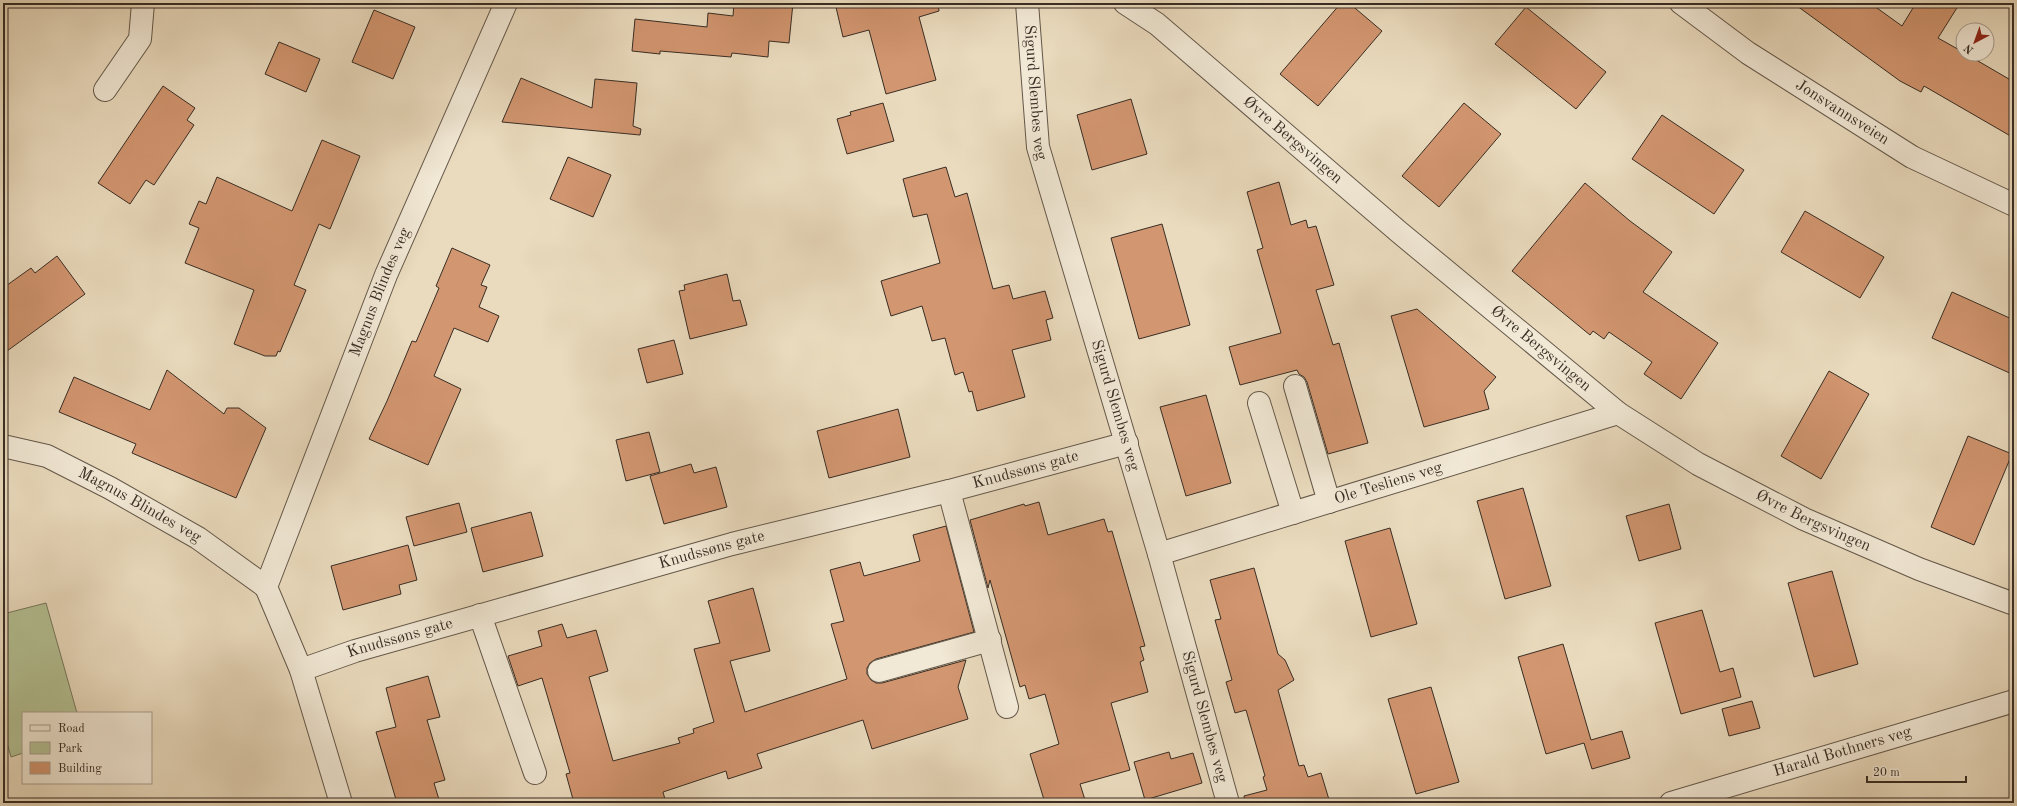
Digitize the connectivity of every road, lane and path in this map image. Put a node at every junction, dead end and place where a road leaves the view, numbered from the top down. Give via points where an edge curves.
1 (143, 3) edge
2 (506, 3) edge
3 (1027, 3) edge
4 (1125, 3) edge
5 (1681, 3) edge
6 (105, 90) dead end
7 (2014, 205) edge
8 (1295, 386) dead end
9 (1259, 403) dead end
10 (1618, 413) junction
11 (1127, 443) junction
12 (3, 446) edge
13 (949, 491) junction
14 (1329, 502) junction
15 (1293, 513) junction
16 (1159, 554) junction
17 (266, 587) junction
18 (2014, 604) edge
19 (480, 615) junction
20 (990, 640) junction
21 (301, 670) junction
22 (879, 671) dead end
23 (2014, 701) edge
24 (1007, 707) dead end
25 (535, 773) dead end
26 (341, 803) edge
27 (1228, 803) edge
28 (1671, 803) edge

1 - 6 street via 140,39
2 - 17 street, Magnus Blindes veg via 386,275
3 - 11 street, Sigurd Slembes veg via 1038,147
4 - 10 street, Øvre Bergsvingen via 1157,24 1399,232
5 - 7 street, Jonsvannsveien via 1748,53 1912,157
8 - 14 street
9 - 15 street
10 - 14 street, Ole Tesliens veg
10 - 18 street, Øvre Bergsvingen via 1698,464 1804,518 1919,569
11 - 13 street, Knudssøns gate
11 - 16 street, Sigurd Slembes veg
12 - 17 street, Magnus Blindes veg via 47,456 110,488 198,538
13 - 19 street, Knudssøns gate via 732,544
13 - 20 street
14 - 15 street, Ole Tesliens veg
15 - 16 street, Ole Tesliens veg
16 - 27 street, Sigurd Slembes veg
17 - 21 street
19 - 21 street, Knudssøns gate via 355,651
19 - 25 street
20 - 22 street
20 - 24 street
21 - 26 street
23 - 28 street, Harald Bothners veg

